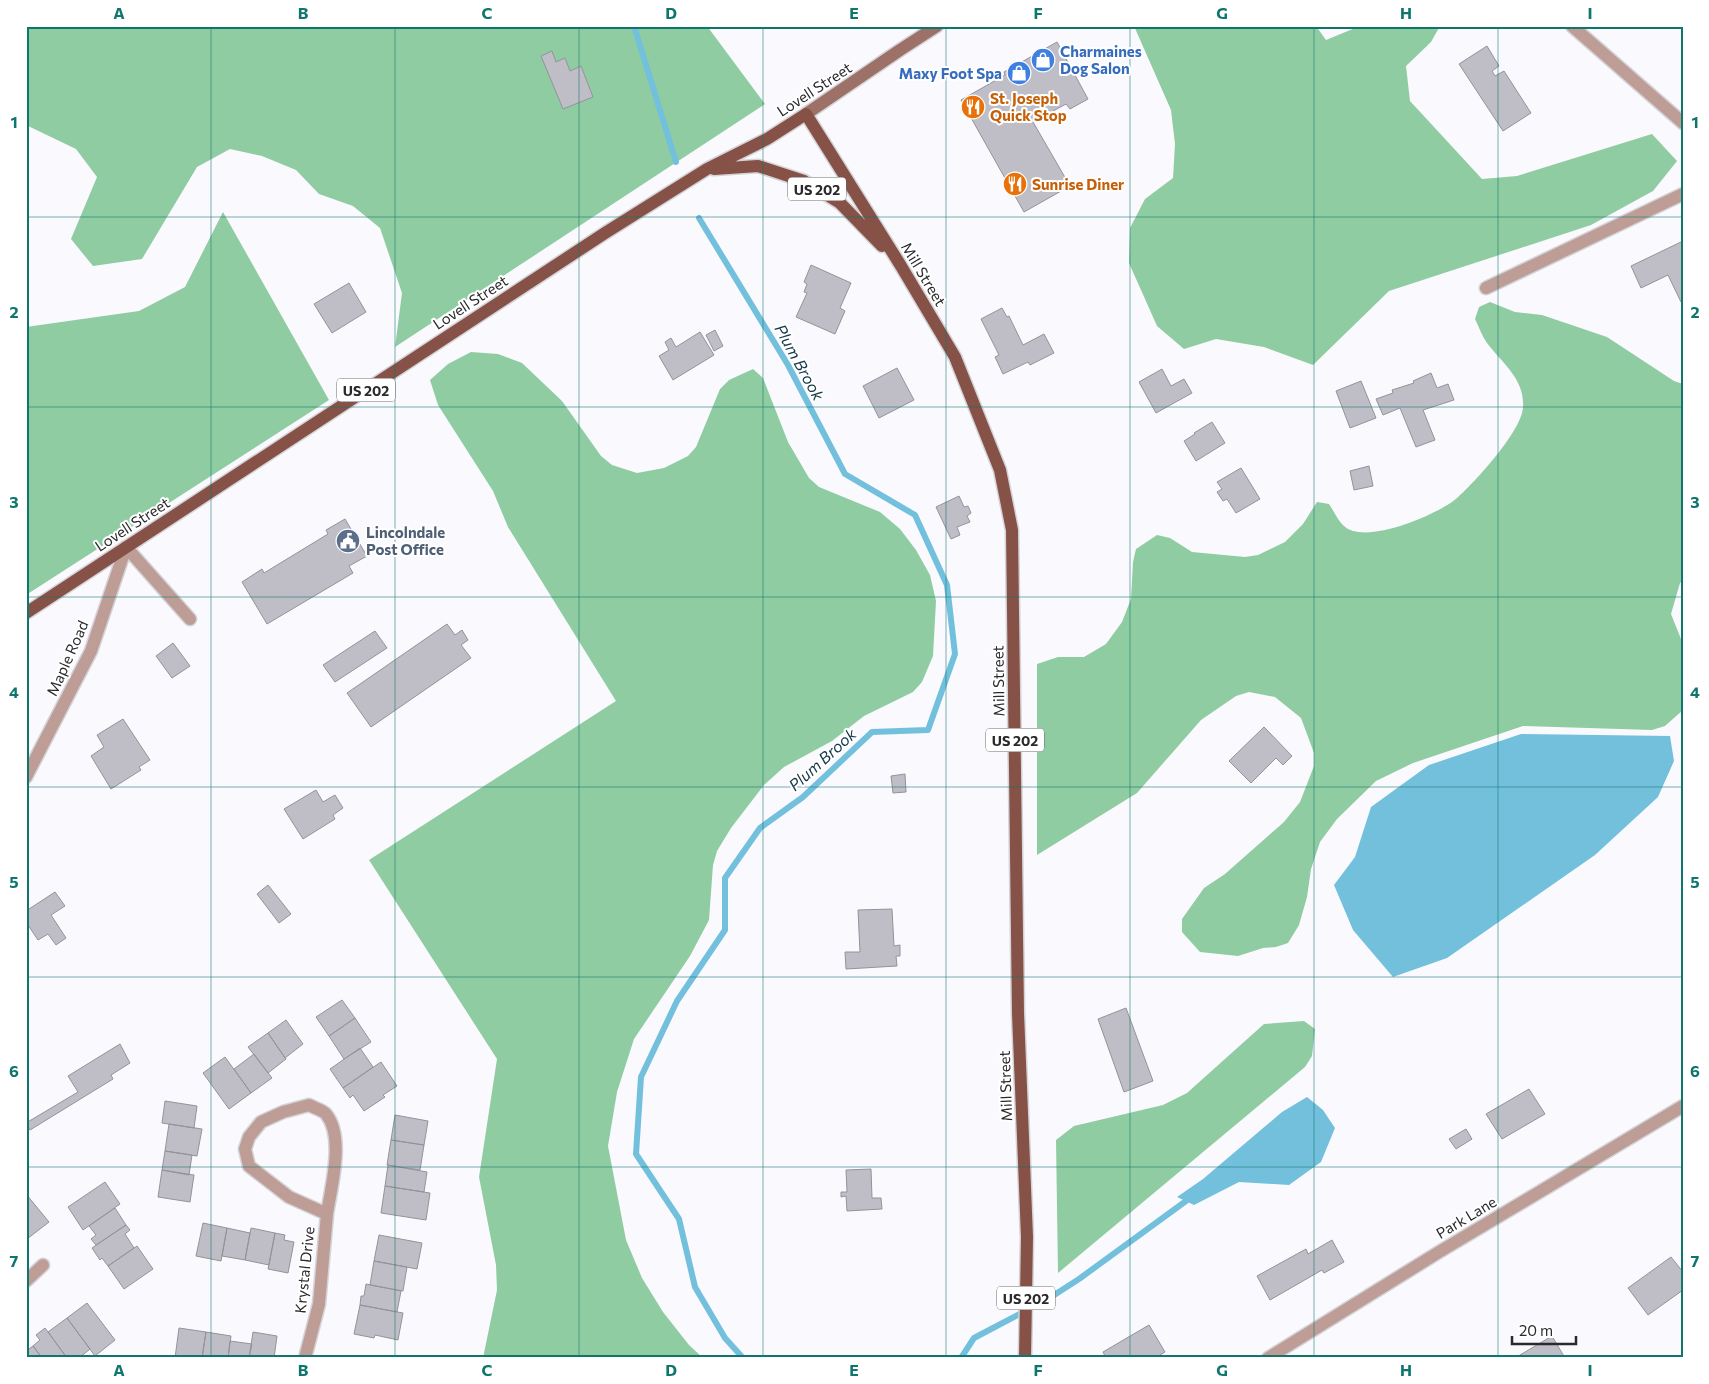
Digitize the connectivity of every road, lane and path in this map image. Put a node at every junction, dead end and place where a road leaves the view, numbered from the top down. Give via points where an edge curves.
1 (937, 26) edge
2 (1572, 26) edge
3 (806, 114) junction
4 (1683, 123) edge
5 (708, 169) junction
6 (1683, 194) edge
7 (901, 266) junction
8 (1486, 288) dead end
9 (126, 547) junction
10 (26, 613) edge
11 (190, 619) dead end
12 (26, 777) edge
13 (1683, 1106) edge
14 (327, 1214) junction
15 (43, 1265) dead end
16 (26, 1281) edge
17 (305, 1358) edge
18 (1025, 1358) edge
19 (1268, 1358) edge

1 - 3 street, Lovell Street
2 - 4 street
3 - 5 main road, Lovell Street / US 202 via 767,139
3 - 7 main road, Mill Street / US 202
5 - 7 main road, US 202 via 758,166 804,181 840,203
5 - 9 main road, Lovell Street / US 202
6 - 8 street
7 - 18 main road, Mill Street / US 202 via 955,357 1000,470 1012,530 1018,1013 1027,1237
9 - 10 main road, Lovell Street / US 202
9 - 11 street
9 - 12 street, Maple Road via 92,651
13 - 19 street, Park Lane
14 - 14 street, Krystal Drive via 336,1149 334,1131 326,1113 309,1105 261,1122 245,1149 249,1166 288,1197
14 - 17 street, Krystal Drive via 319,1304
15 - 16 street

